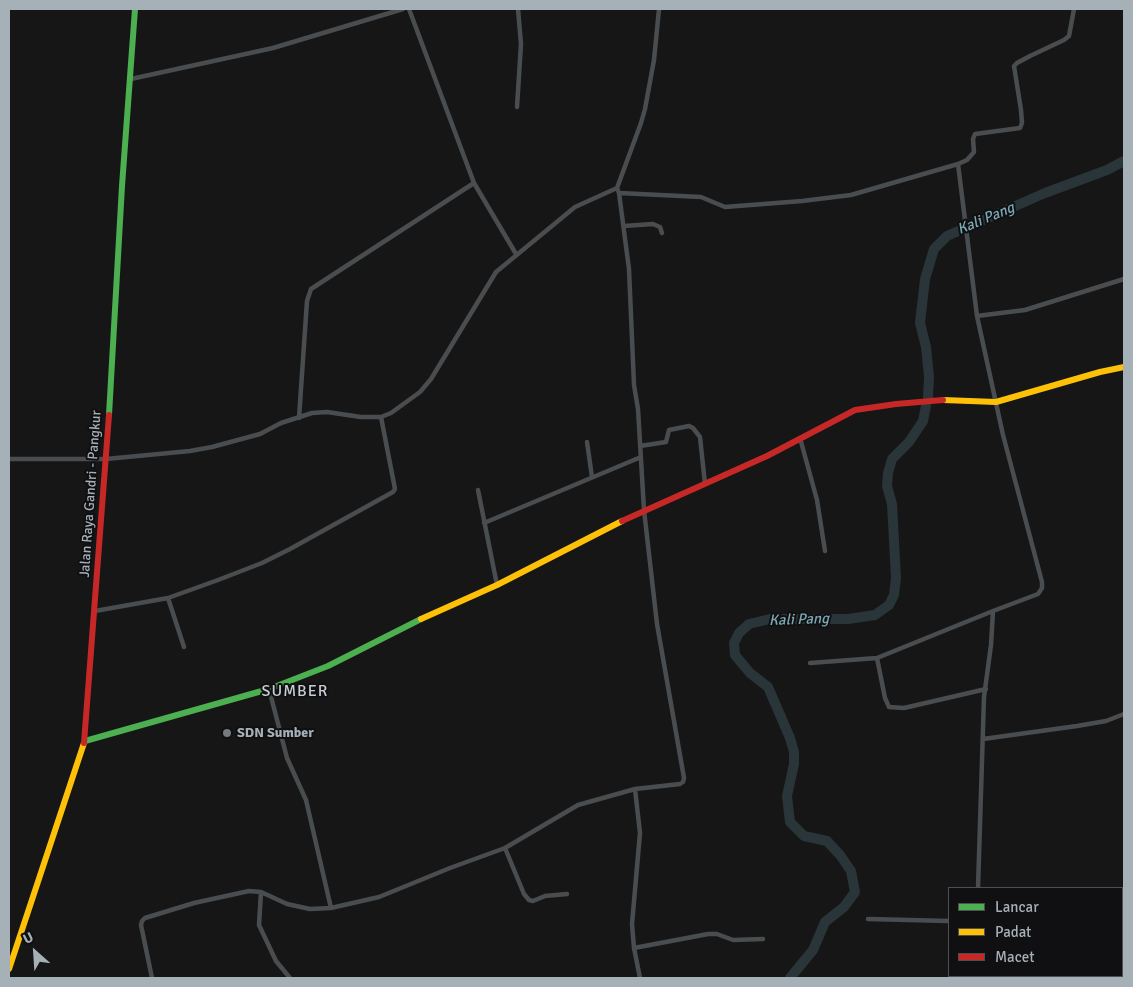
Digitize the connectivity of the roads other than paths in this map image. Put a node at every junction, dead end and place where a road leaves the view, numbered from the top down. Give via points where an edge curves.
1 (135, 9) edge
2 (403, 9) edge
3 (409, 9) edge
4 (518, 9) edge
5 (659, 9) edge
6 (1074, 9) edge
7 (132, 79) junction
8 (517, 107) dead end
9 (958, 164) junction
10 (476, 185) junction
11 (618, 190) junction
12 (624, 226) junction
13 (662, 233) dead end
14 (516, 254) junction
15 (1124, 279) edge
16 (978, 316) junction
17 (1124, 367) edge
18 (996, 402) junction
19 (381, 417) junction
20 (299, 418) junction
21 (800, 438) junction
22 (587, 442) dead end
23 (640, 446) junction
24 (641, 457) junction
25 (9, 459) edge
26 (106, 459) junction
27 (592, 477) junction
28 (705, 484) junction
29 (478, 490) dead end
30 (644, 510) junction
31 (484, 523) junction
32 (825, 551) dead end
33 (498, 585) junction
34 (168, 598) junction
35 (95, 610) junction
36 (993, 612) junction
37 (184, 647) dead end
38 (877, 658) junction
39 (810, 663) dead end
40 (269, 689) junction
41 (986, 689) junction
42 (1124, 714) edge
43 (983, 739) junction
44 (85, 740) junction
45 (635, 789) junction
46 (506, 848) junction
47 (978, 887) edge
48 (261, 892) junction
49 (567, 894) dead end
50 (331, 908) junction
51 (868, 919) dead end
52 (948, 921) edge
53 (763, 939) dead end
54 (634, 948) junction
55 (9, 969) edge
56 (152, 978) edge
57 (290, 978) edge
58 (640, 978) edge

1 - 7 street, Jalan Raya Gandri - Pangkur
2 - 7 street via 274,48
3 - 10 street
4 - 8 street via 521,44
5 - 11 street via 654,60 641,123
6 - 9 street via 1069,36 1014,66 1021,110 1020,128 975,134 974,152
7 - 26 street, Jalan Raya Gandri - Pangkur via 122,186
9 - 11 street via 850,195 802,201 725,206 702,197
9 - 16 street
10 - 14 street
10 - 20 street via 311,289 307,301
11 - 12 street
11 - 14 street via 575,207
12 - 13 street via 654,224
12 - 23 street
14 - 19 street via 496,272 431,379 407,403
15 - 16 street via 1025,310
16 - 18 street
17 - 18 street
18 - 21 street via 950,400 855,410
18 - 36 street via 1042,588 1034,596
19 - 20 street via 327,412
19 - 34 street via 393,492 262,563
20 - 26 street via 212,448
21 - 28 street
21 - 32 street via 817,500
22 - 27 street
23 - 24 street
23 - 28 street via 666,442 669,430 693,428 702,443
24 - 27 street
24 - 30 street
25 - 26 street
26 - 35 street, Jalan Raya Gandri - Pangkur
27 - 31 street
28 - 30 street
29 - 31 street
30 - 33 street
30 - 45 street via 657,624 684,778 680,784
31 - 33 street
33 - 40 street via 328,666
34 - 35 street
34 - 37 street
35 - 44 street, Jalan Raya Gandri - Pangkur
36 - 38 street
36 - 41 street
38 - 39 street
38 - 41 street via 889,707 904,708
40 - 44 street
40 - 50 street via 287,758 306,800
41 - 43 street
42 - 43 street via 1078,726
43 - 47 street
44 - 55 street, Jalan Raya Gandri - Pangkur
45 - 46 street via 566,811
45 - 54 street via 640,833 632,924
46 - 49 street via 529,900
46 - 50 street via 379,897
48 - 50 street via 299,907
48 - 56 street via 223,896 143,920 141,929
48 - 57 street via 259,925 276,961
51 - 52 street
53 - 54 street via 734,940 708,934
54 - 58 street

